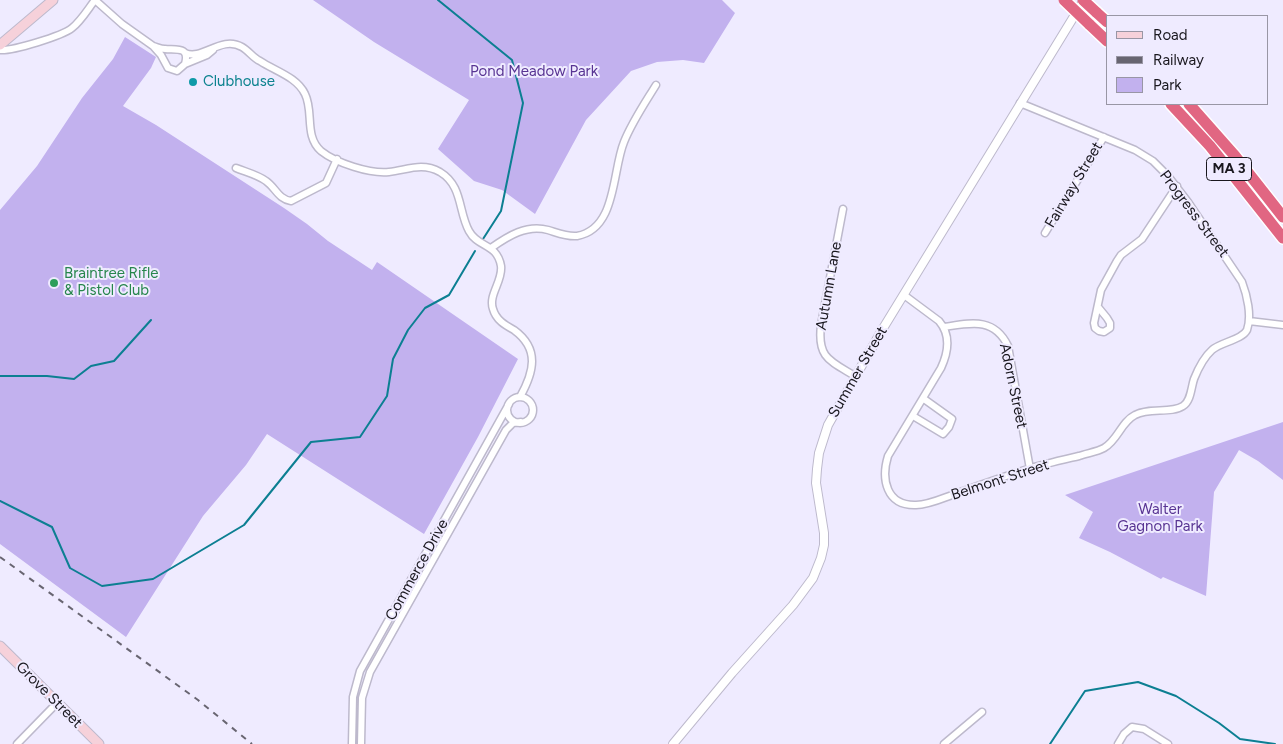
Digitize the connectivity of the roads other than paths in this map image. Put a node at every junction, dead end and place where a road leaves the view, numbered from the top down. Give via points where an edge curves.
1 (53, 0) edge
2 (95, 0) edge
3 (1064, 0) edge
4 (1084, 0) edge
5 (1106, 21) edge
6 (1106, 40) edge
7 (0, 45) edge
8 (153, 46) junction
9 (215, 47) junction
10 (0, 50) edge
11 (185, 53) junction
12 (185, 64) junction
13 (656, 85) dead end
14 (1020, 103) junction
15 (1172, 105) edge
16 (1190, 105) edge
17 (1104, 137) junction
18 (337, 159) junction
19 (236, 168) dead end
20 (1176, 186) junction
21 (843, 210) dead end
22 (1283, 217) edge
23 (1045, 233) dead end
24 (1283, 238) edge
25 (491, 248) junction
26 (904, 295) junction
27 (1098, 307) dead end
28 (1249, 320) junction
29 (1283, 325) edge
30 (944, 327) junction
31 (855, 376) junction
32 (520, 397) junction
33 (924, 399) junction
34 (509, 404) junction
35 (913, 416) junction
36 (521, 422) junction
37 (1030, 469) junction
38 (0, 646) edge
39 (57, 703) junction
40 (982, 712) dead end
41 (352, 725) junction
42 (361, 726) junction
43 (17, 744) edge
44 (99, 744) edge
45 (352, 744) edge
46 (361, 744) edge
47 (674, 744) edge
48 (944, 744) edge
49 (1118, 744) edge
50 (1168, 744) edge

1 - 7 main road
2 - 8 street
2 - 10 street via 67,32
3 - 6 highway, bridge
4 - 5 highway, bridge
4 - 14 street, Summer Street
8 - 11 street via 179,48
8 - 12 street via 168,68 177,71
9 - 11 street via 196,55
9 - 12 street via 210,53
9 - 18 street via 224,44 242,47 260,62 298,84 308,100 315,143 324,153
11 - 12 street
13 - 25 street via 624,141 608,207 596,227 588,233 572,236 543,228 527,229
14 - 17 street, Progress Street
14 - 26 street, Summer Street
15 - 24 highway, MA 3 via 1210,146
16 - 22 highway, MA 3
17 - 20 street, Progress Street via 1142,154
17 - 23 street, Fairway Street
18 - 19 street via 326,183 291,200 281,197 263,179
18 - 25 street via 375,172 420,166 441,172 456,189 471,235
20 - 27 street via 1142,239 1117,261 1103,284
20 - 28 street, Progress Street via 1242,282
21 - 31 street, Autumn Lane via 820,344 829,359
25 - 32 street via 501,269 493,310 502,323 523,338 532,357 532,372
26 - 30 street
26 - 31 street, Summer Street
28 - 29 street
28 - 37 street, Belmont Street via 1245,334 1217,346 1203,360 1183,406 1136,414 1102,449
30 - 33 street, Belmont Street via 945,360
30 - 37 street, Adorn Street via 979,324 997,330 1004,337
31 - 47 street, Summer Street via 828,425 819,453 816,483 824,532 821,558 813,578
32 - 34 street
32 - 36 street via 533,407 532,416
33 - 35 street, Belmont Street
33 - 35 street via 952,420 949,427 943,434
34 - 36 street via 510,417
34 - 41 street, Commerce Drive via 364,664 355,688
35 - 37 street, Belmont Street via 884,468 884,480 892,496 906,504 926,504
36 - 42 street, Commerce Drive via 513,423 506,430 371,668 363,690
38 - 39 main road, Grove Street
39 - 43 street
39 - 44 main road, Grove Street
40 - 48 street
41 - 42 street
41 - 45 street, Commerce Drive
42 - 46 street, Commerce Drive
49 - 50 street via 1132,727 1144,729

